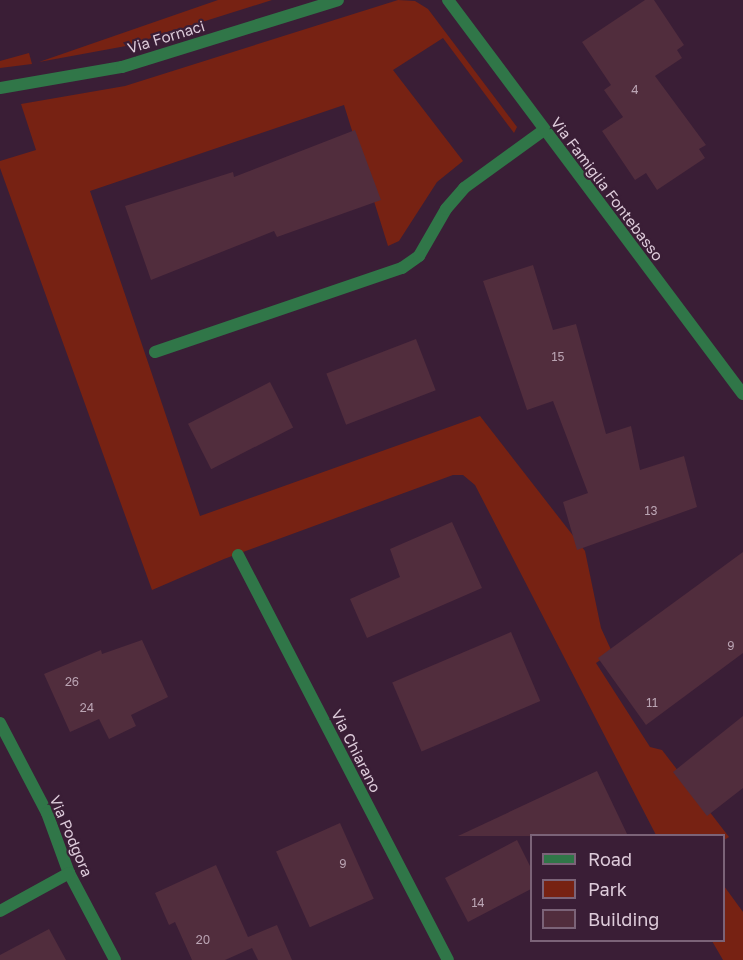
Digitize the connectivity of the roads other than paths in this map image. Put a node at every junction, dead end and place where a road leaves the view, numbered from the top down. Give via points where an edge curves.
1 (338, 0) edge
2 (448, 0) edge
3 (0, 88) edge
4 (544, 130) junction
5 (155, 352) dead end
6 (743, 394) edge
7 (238, 555) dead end
8 (0, 723) edge
9 (69, 873) junction
10 (0, 910) edge
11 (115, 960) edge
12 (448, 960) edge

1 - 3 street, Via Fornaci via 122,67
2 - 4 street, Via Famiglia Fontebasso
4 - 5 street via 464,188 446,209 419,256 402,268
4 - 6 street, Via Famiglia Fontebasso
7 - 12 street, Via Chiarano
8 - 9 street, Via Podgora via 47,813
9 - 10 street
9 - 11 street, Via Podgora

